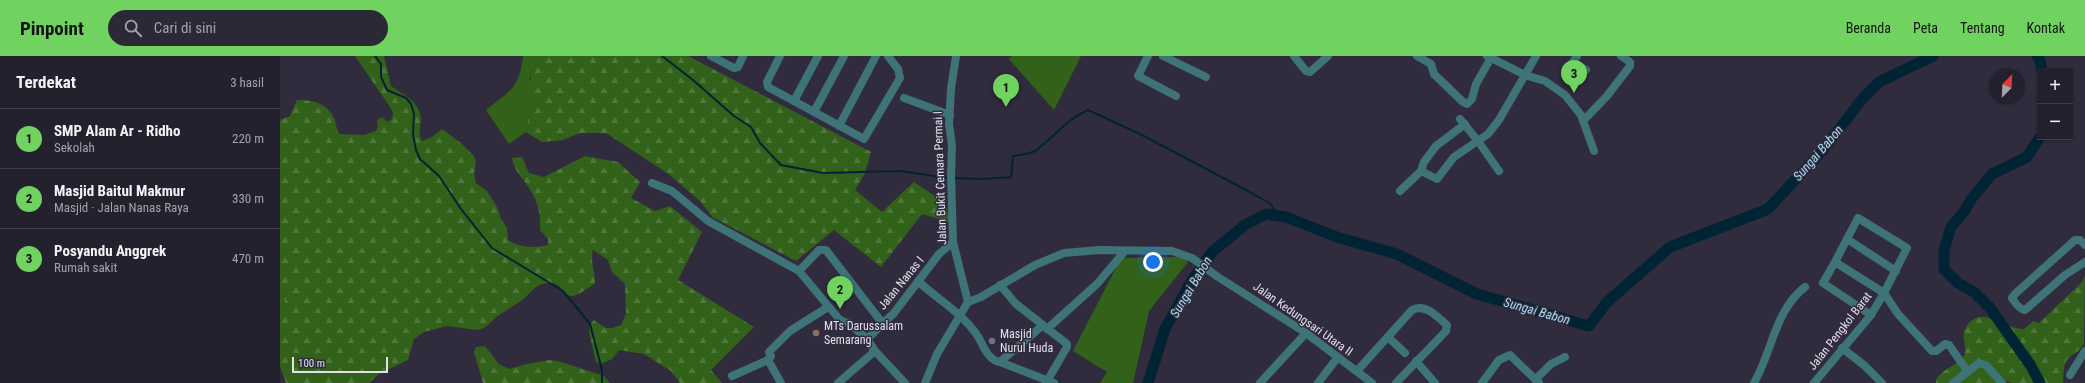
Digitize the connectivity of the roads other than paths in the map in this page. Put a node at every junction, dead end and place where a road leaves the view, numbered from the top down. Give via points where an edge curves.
1 (711, 56) edge
2 (743, 56) edge
3 (780, 56) edge
4 (818, 56) edge
5 (844, 56) edge
6 (876, 56) edge
7 (888, 56) edge
8 (956, 56) edge
9 (1148, 56) edge
10 (1163, 56) edge
11 (1294, 56) edge
12 (1328, 56) edge
13 (1417, 56) edge
14 (1536, 56) edge
15 (1621, 56) edge
16 (1490, 57) edge
17 (1573, 62) edge
18 (1586, 70) dead end
19 (1525, 75) junction
20 (1206, 77) dead end
21 (1176, 96) dead end
22 (904, 98) dead end
23 (794, 101) junction
24 (814, 112) junction
25 (950, 115) junction
26 (1583, 121) junction
27 (839, 126) junction
28 (1478, 141) junction
29 (1594, 151) dead end
30 (1421, 171) junction
31 (1499, 171) dead end
32 (652, 183) dead end
33 (1400, 191) dead end
34 (1847, 239) junction
35 (953, 242) junction
36 (2085, 245) edge
37 (1125, 251) junction
38 (1835, 262) junction
39 (2085, 262) edge
40 (799, 271) junction
41 (1896, 271) junction
42 (918, 281) junction
43 (1000, 285) junction
44 (1805, 287) dead end
45 (1884, 293) junction
46 (968, 302) junction
47 (828, 306) junction
48 (1871, 315) junction
49 (958, 316) junction
50 (883, 324) junction
51 (1045, 328) junction
52 (1306, 333) junction
53 (1388, 337) junction
54 (867, 339) junction
55 (1842, 348) junction
56 (875, 351) junction
57 (2085, 351) edge
58 (1405, 353) dead end
59 (1338, 357) junction
60 (1565, 357) dead end
61 (768, 360) junction
62 (1416, 361) junction
63 (1000, 362) junction
64 (1357, 372) junction
65 (1968, 372) junction
66 (732, 376) dead end
67 (2070, 376) dead end
68 (1538, 381) edge
69 (1049, 382) edge
70 (781, 383) edge
71 (838, 383) edge
72 (905, 383) edge
73 (925, 383) edge
74 (1260, 383) edge
75 (1318, 383) edge
76 (1372, 383) edge
77 (1396, 383) edge
78 (1435, 383) edge
79 (1482, 383) edge
80 (1754, 383) edge
81 (1814, 383) edge
82 (1882, 383) edge
83 (1953, 383) edge
84 (2002, 383) edge

1 - 2 street via 734,68 738,67
3 - 23 street via 766,85
4 - 23 street
5 - 24 street
6 - 27 street
7 - 27 street via 898,69 900,78 866,138 862,139
8 - 25 street, Jalan Bukit Cemara Permai I
9 - 21 street via 1138,76
10 - 20 street
11 - 12 street via 1306,71 1310,72
13 - 16 street via 1431,64 1434,74 1467,104 1472,99 1476,84
14 - 19 street
15 - 26 street via 1630,62 1630,66 1607,96
16 - 19 street
17 - 18 street
19 - 26 street via 1545,81 1560,91 1575,107
19 - 28 street via 1499,120 1488,134
22 - 25 street
23 - 24 street
24 - 27 street
25 - 35 street, Jalan Bukit Cemara Permai I
26 - 29 street
28 - 30 street via 1454,157 1437,179
28 - 30 street via 1462,122 1436,146 1424,162
28 - 31 street
30 - 33 street
32 - 40 street via 672,191 708,221
34 - 38 street
34 - 41 street
34 - 41 street, Jalan Pengkol Barat via 1858,218 1906,246 1907,250
35 - 42 street, Jalan Nanas I via 939,254
35 - 46 street, Jalan Bukit Cemara Permai I
36 - 39 street via 2080,240 2075,240 2012,298 2021,310 2025,310 2065,275
37 - 43 street, Jalan Kedungsari Utara II via 1064,253 1035,265
37 - 51 street via 1097,284
37 - 52 street, Jalan Kedungsari Utara II via 1172,251 1192,258
38 - 45 street
38 - 48 street via 1823,283
40 - 47 street
40 - 50 street via 819,250 826,250
41 - 45 street, Jalan Pengkol Barat
42 - 49 street
42 - 50 street, Jalan Nanas I
43 - 46 street, Jalan Kedungsari Utara II
43 - 51 street via 1016,304
44 - 80 street via 1795,294 1785,309
45 - 48 street, Jalan Pengkol Barat
45 - 65 street via 1898,314 1932,351 1947,344
46 - 49 street
47 - 54 street via 840,320 850,324
47 - 61 street via 790,332 769,352 771,356
48 - 55 street, Jalan Pengkol Barat
49 - 63 street via 977,334 981,345 994,360
49 - 73 street via 937,354
50 - 54 street, Jalan Nanas I
51 - 63 street
51 - 69 street via 1065,342 1067,347
52 - 59 street, Jalan Kedungsari Utara II
52 - 74 street
53 - 58 street
53 - 62 street via 1412,310 1420,307 1432,312 1447,328
53 - 64 street
54 - 56 street
55 - 81 street, Jalan Pengkol Barat
55 - 82 street via 1866,366
56 - 71 street
56 - 72 street
57 - 67 street
59 - 64 street, Jalan Kedungsari Utara II
59 - 75 street
60 - 68 street via 1551,364
61 - 66 street
61 - 70 street
62 - 77 street
62 - 78 street
63 - 69 street
64 - 76 street, Jalan Kedungsari Utara II
65 - 83 street
65 - 84 street via 1979,363 1986,364
68 - 79 street via 1513,356 1504,356

